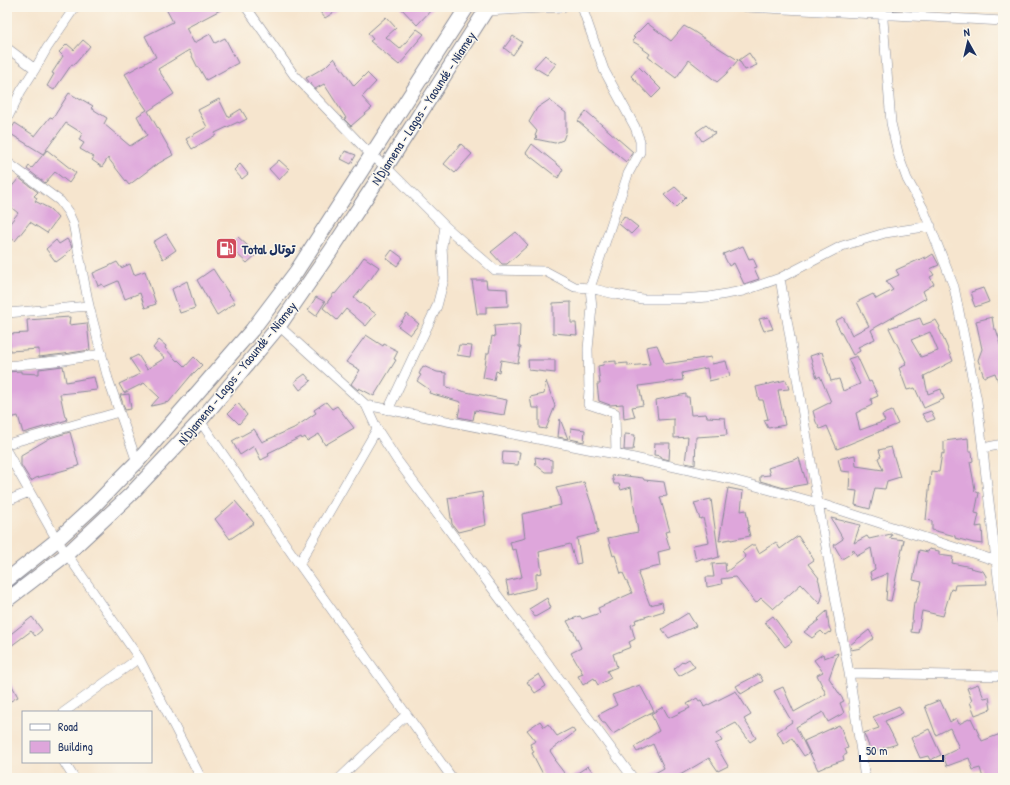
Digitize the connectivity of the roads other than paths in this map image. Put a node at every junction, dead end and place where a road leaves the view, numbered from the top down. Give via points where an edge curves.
1 (75, 7) edge
2 (246, 7) edge
3 (467, 7) edge
4 (563, 7) edge
5 (582, 7) edge
6 (746, 7) edge
7 (487, 9) edge
8 (882, 11) edge
9 (1003, 21) edge
10 (7, 48) edge
11 (35, 69) junction
12 (7, 119) edge
13 (371, 155) junction
14 (7, 162) edge
15 (386, 167) junction
16 (445, 226) junction
17 (931, 226) junction
18 (780, 278) junction
19 (590, 288) junction
20 (90, 306) junction
21 (7, 313) edge
22 (279, 326) junction
23 (102, 354) junction
24 (7, 366) edge
25 (366, 405) junction
26 (388, 410) junction
27 (119, 412) junction
28 (200, 421) junction
29 (377, 428) junction
30 (7, 444) edge
31 (1003, 444) edge
32 (983, 448) junction
33 (7, 452) edge
34 (616, 454) junction
35 (137, 462) junction
36 (29, 492) junction
37 (7, 501) edge
38 (818, 503) junction
39 (57, 540) junction
40 (67, 554) junction
41 (1000, 562) edge
42 (299, 564) junction
43 (7, 580) edge
44 (7, 600) edge
45 (1003, 619) edge
46 (138, 658) junction
47 (849, 672) junction
48 (1003, 676) edge
49 (65, 711) edge
50 (406, 715) junction
51 (65, 763) edge
52 (74, 778) edge
53 (201, 778) edge
54 (340, 778) edge
55 (452, 778) edge
56 (633, 778) edge
57 (865, 778) edge

1 - 11 street
2 - 13 street via 294,75
3 - 13 highway, N'Djamena - Lagos - Yaoundé - Niamey
4 - 7 street
5 - 19 street via 604,70 640,141 640,152 628,174
6 - 8 street
7 - 15 highway, N'Djamena - Lagos - Yaoundé - Niamey
8 - 9 street
8 - 17 street via 891,123 907,179
10 - 11 street
11 - 12 street
13 - 15 street
13 - 35 highway, N'Djamena - Lagos - Yaoundé - Niamey via 296,272 256,324
14 - 20 street via 60,201 68,212 73,223
15 - 16 street
15 - 22 highway, N'Djamena - Lagos - Yaoundé - Niamey
16 - 19 street via 495,270 545,271 575,287
16 - 26 street via 442,246 444,279 437,306
17 - 18 street via 885,233 842,246
17 - 32 street via 954,287 978,402
18 - 19 street via 743,291 678,299 642,299
18 - 38 street
19 - 34 street via 592,307 588,349 588,404 615,413
20 - 21 street
20 - 23 street
22 - 25 street
22 - 28 highway, N'Djamena - Lagos - Yaoundé - Niamey
23 - 24 street
23 - 27 street
25 - 26 street
25 - 29 street
26 - 34 street
27 - 30 street
27 - 35 street
28 - 40 highway, N'Djamena - Lagos - Yaoundé - Niamey via 131,494
28 - 42 street
29 - 42 street
29 - 56 street via 414,484
31 - 32 street
32 - 41 street
33 - 36 street
34 - 38 street via 730,479
35 - 39 highway, N'Djamena - Lagos - Yaoundé - Niamey
36 - 37 street
36 - 39 street
38 - 41 street
38 - 47 street
39 - 40 street
39 - 43 highway, N'Djamena - Lagos - Yaoundé - Niamey
40 - 44 highway, N'Djamena - Lagos - Yaoundé - Niamey
40 - 46 street
41 - 45 street
42 - 50 street
46 - 49 street
46 - 53 street
47 - 48 street
47 - 57 street
50 - 54 street
50 - 55 street
51 - 52 street

